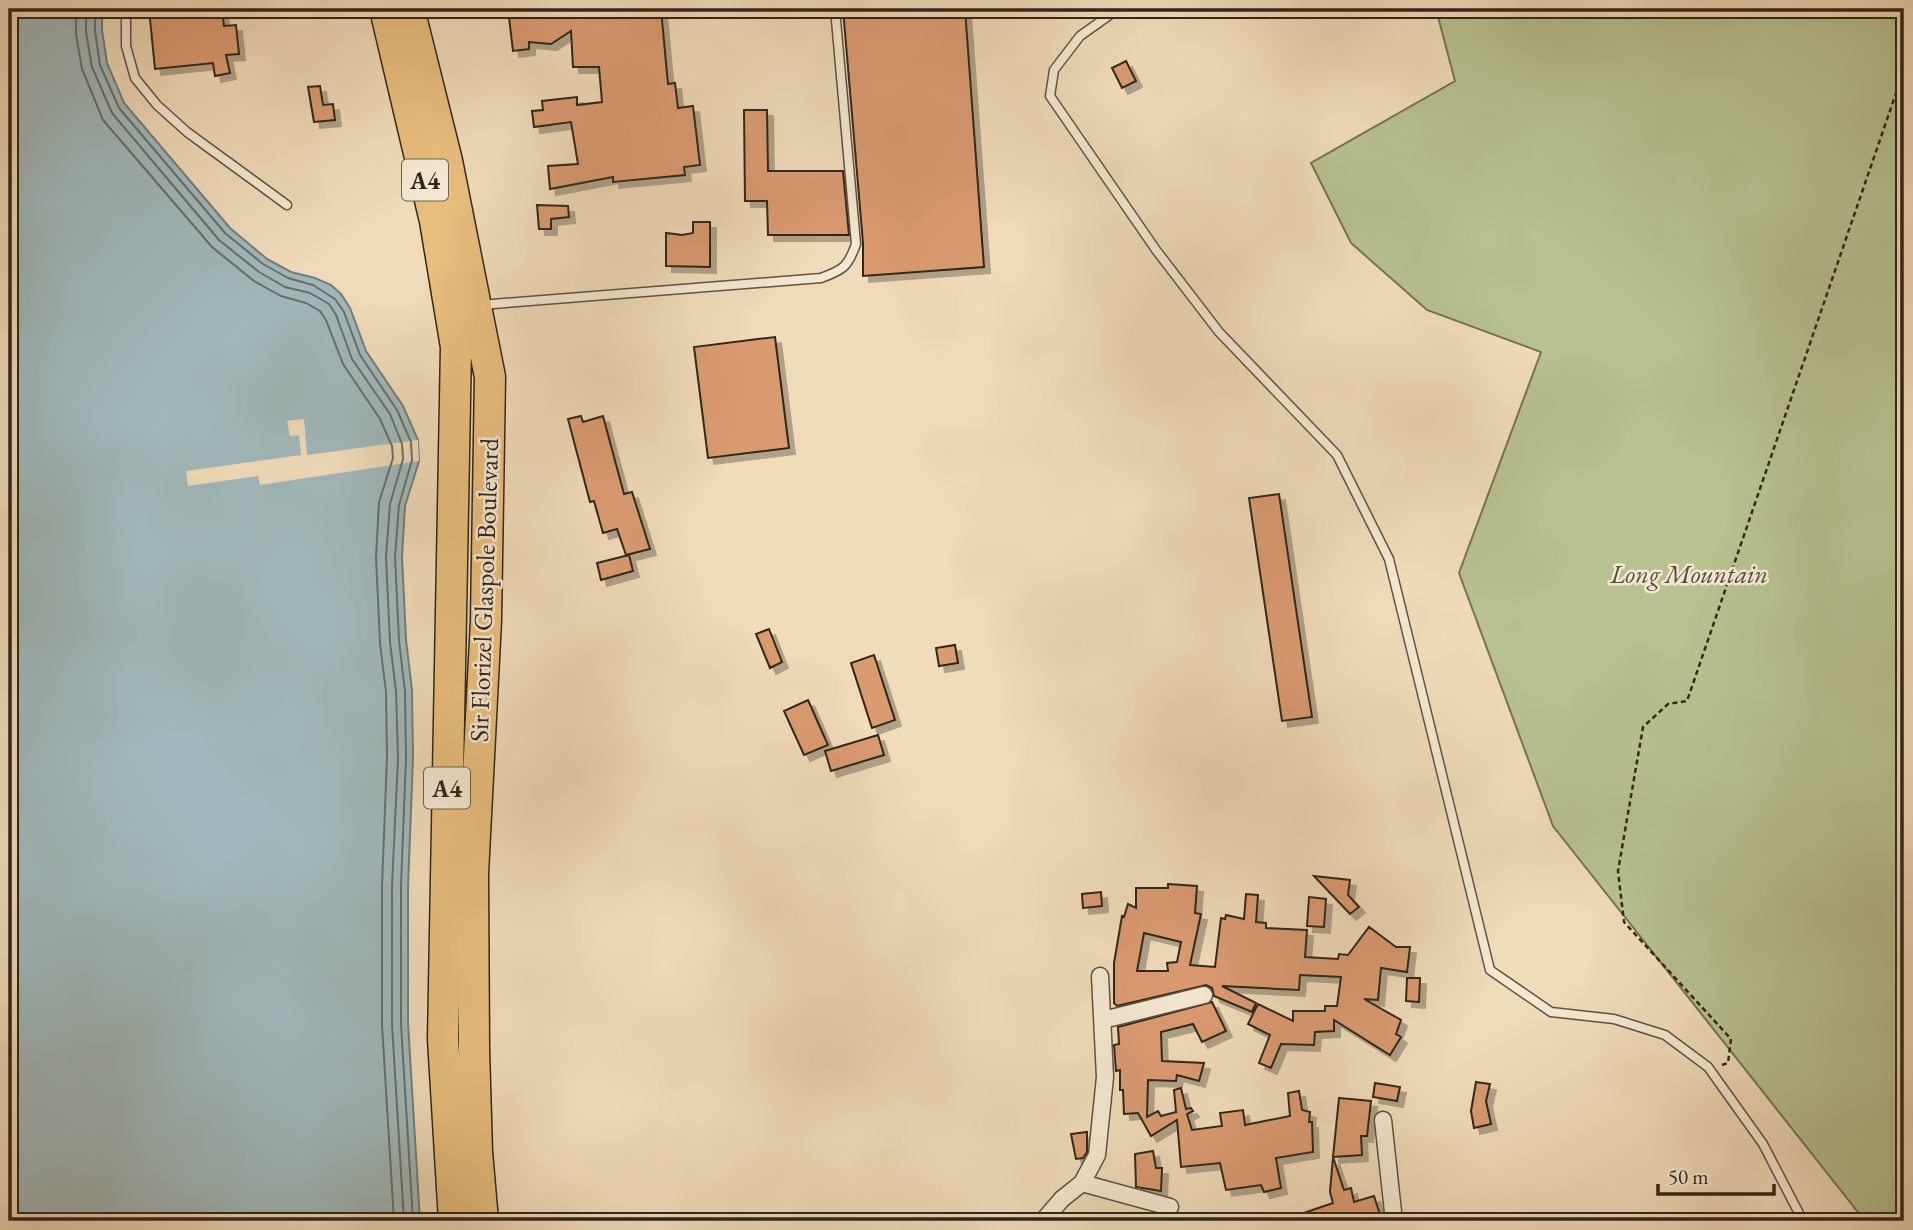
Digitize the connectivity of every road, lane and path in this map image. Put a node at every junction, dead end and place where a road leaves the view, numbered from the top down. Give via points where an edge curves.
1 (126, 9) edge
2 (385, 9) edge
3 (410, 9) edge
4 (835, 9) edge
5 (1118, 9) edge
6 (1904, 70) edge
7 (287, 205) dead end
8 (477, 306) junction
9 (1100, 976) dead end
10 (1204, 995) dead end
11 (1103, 1020) junction
12 (1708, 1067) junction
13 (1383, 1120) dead end
14 (1082, 1183) junction
15 (1170, 1207) dead end
16 (454, 1221) edge
17 (483, 1221) edge
18 (1043, 1221) edge
19 (1394, 1221) edge
20 (1803, 1221) edge

1 - 7 lane via 125,46 135,78 157,105
2 - 16 highway, Sir Florizel Glaspole Boulevard / A4 via 435,221 456,347 443,1040
3 - 8 highway, Sir Florizel Glaspole Boulevard / A4
4 - 8 lane via 856,244 842,271 821,278
5 - 12 lane via 1080,36 1054,71 1050,96 1219,332 1337,455 1390,559 1490,970 1551,1012 1614,1019 1665,1035
6 - 12 path via 1687,701 1668,704 1643,727 1618,871 1625,922 1731,1039 1728,1063
8 - 17 highway, Sir Florizel Glaspole Boulevard / A4 via 490,377 486,620 473,874 477,1152
9 - 11 street
10 - 11 street
11 - 14 street via 1105,1077 1097,1155
12 - 20 lane via 1763,1144
13 - 19 street
14 - 15 street
14 - 18 street

